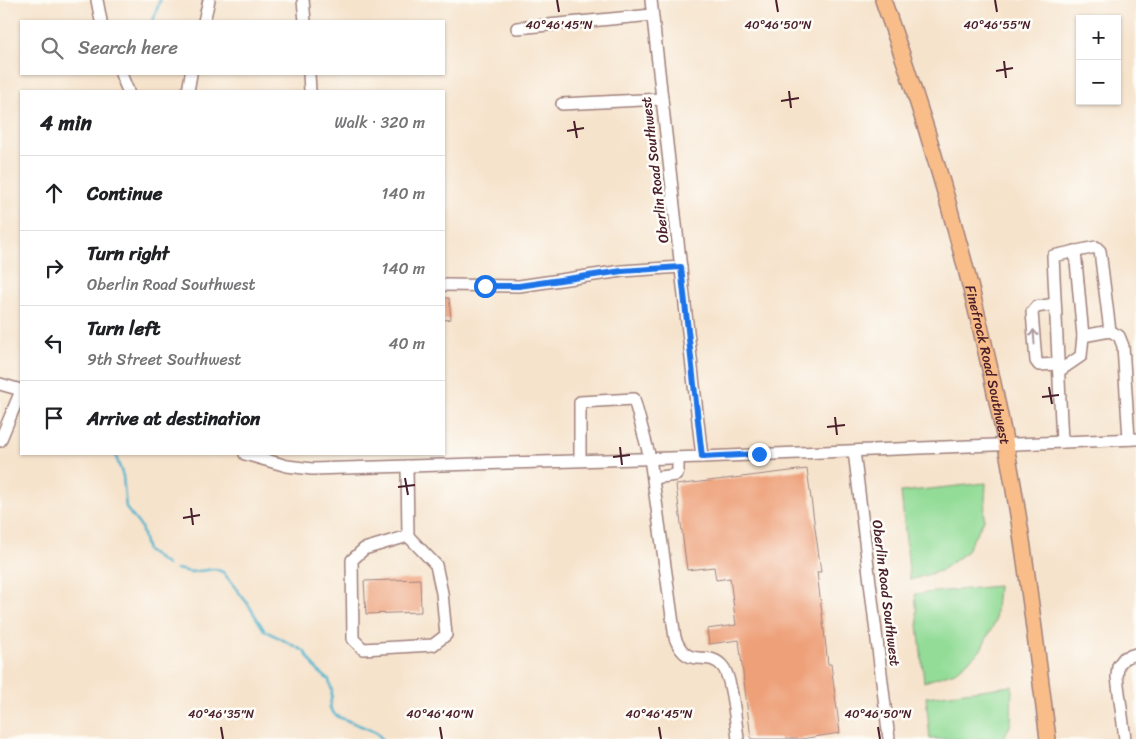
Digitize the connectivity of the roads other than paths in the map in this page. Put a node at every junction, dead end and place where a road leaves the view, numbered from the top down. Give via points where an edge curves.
1 (97, 0) edge
2 (209, 0) edge
3 (303, 0) edge
4 (650, 0) edge
5 (883, 0) edge
6 (652, 15) junction
7 (101, 20) edge
8 (204, 20) edge
9 (304, 20) edge
10 (517, 28) dead end
11 (121, 75) edge
12 (191, 75) edge
13 (309, 75) edge
14 (128, 90) edge
15 (188, 90) edge
16 (310, 90) edge
17 (662, 99) junction
18 (562, 104) dead end
19 (1075, 251) junction
20 (681, 267) junction
21 (445, 285) edge
22 (1055, 304) junction
23 (1110, 331) junction
24 (1083, 336) junction
25 (1059, 368) junction
26 (0, 384) edge
27 (20, 390) edge
28 (20, 392) edge
29 (1132, 439) edge
30 (0, 441) edge
31 (1062, 442) junction
32 (1005, 444) junction
33 (854, 450) junction
34 (249, 455) edge
35 (702, 457) junction
36 (650, 458) junction
37 (678, 458) junction
38 (580, 460) junction
39 (407, 466) junction
40 (652, 478) junction
41 (408, 536) junction
42 (1136, 654) edge
43 (738, 739) edge
44 (889, 739) edge
45 (1048, 739) edge
46 (1125, 739) edge

1 - 7 street
2 - 8 street
3 - 9 street
4 - 6 street, Oberlin Road Southwest
5 - 32 main road, Finefrock Road Southwest via 946,199
6 - 10 street
6 - 17 street, Oberlin Road Southwest
11 - 14 street
12 - 15 street
13 - 16 street
17 - 18 street
17 - 20 street, Oberlin Road Southwest
19 - 22 street via 1053,256
19 - 23 street via 1096,248 1100,251
19 - 24 street
20 - 21 street via 622,271 519,286
20 - 35 street, Oberlin Road Southwest
22 - 25 street
25 -> 22 street via 1039,365 1036,361 1032,312 1036,306
23 - 24 street
23 - 29 street via 1119,336 1122,346
24 - 25 street via 1082,356
25 - 31 street
26 - 27 street
28 - 30 street
29 - 31 street
31 - 32 street
32 - 33 street
32 - 45 main road, Finefrock Road Southwest via 1027,574
33 - 35 street
33 - 44 street, Oberlin Road Southwest
34 - 39 street via 300,468
35 - 37 street
36 - 37 street
36 - 38 street
36 - 38 street via 634,399 629,397 580,402
36 - 40 street
37 - 40 street via 676,475
38 - 39 street
39 - 41 street
40 - 43 street via 675,638 680,651 688,656 714,660 723,667 728,677
41 - 41 street via 436,566 446,635 434,645 362,650 353,639 352,560 364,549
42 - 46 street via 1124,658 1117,670

